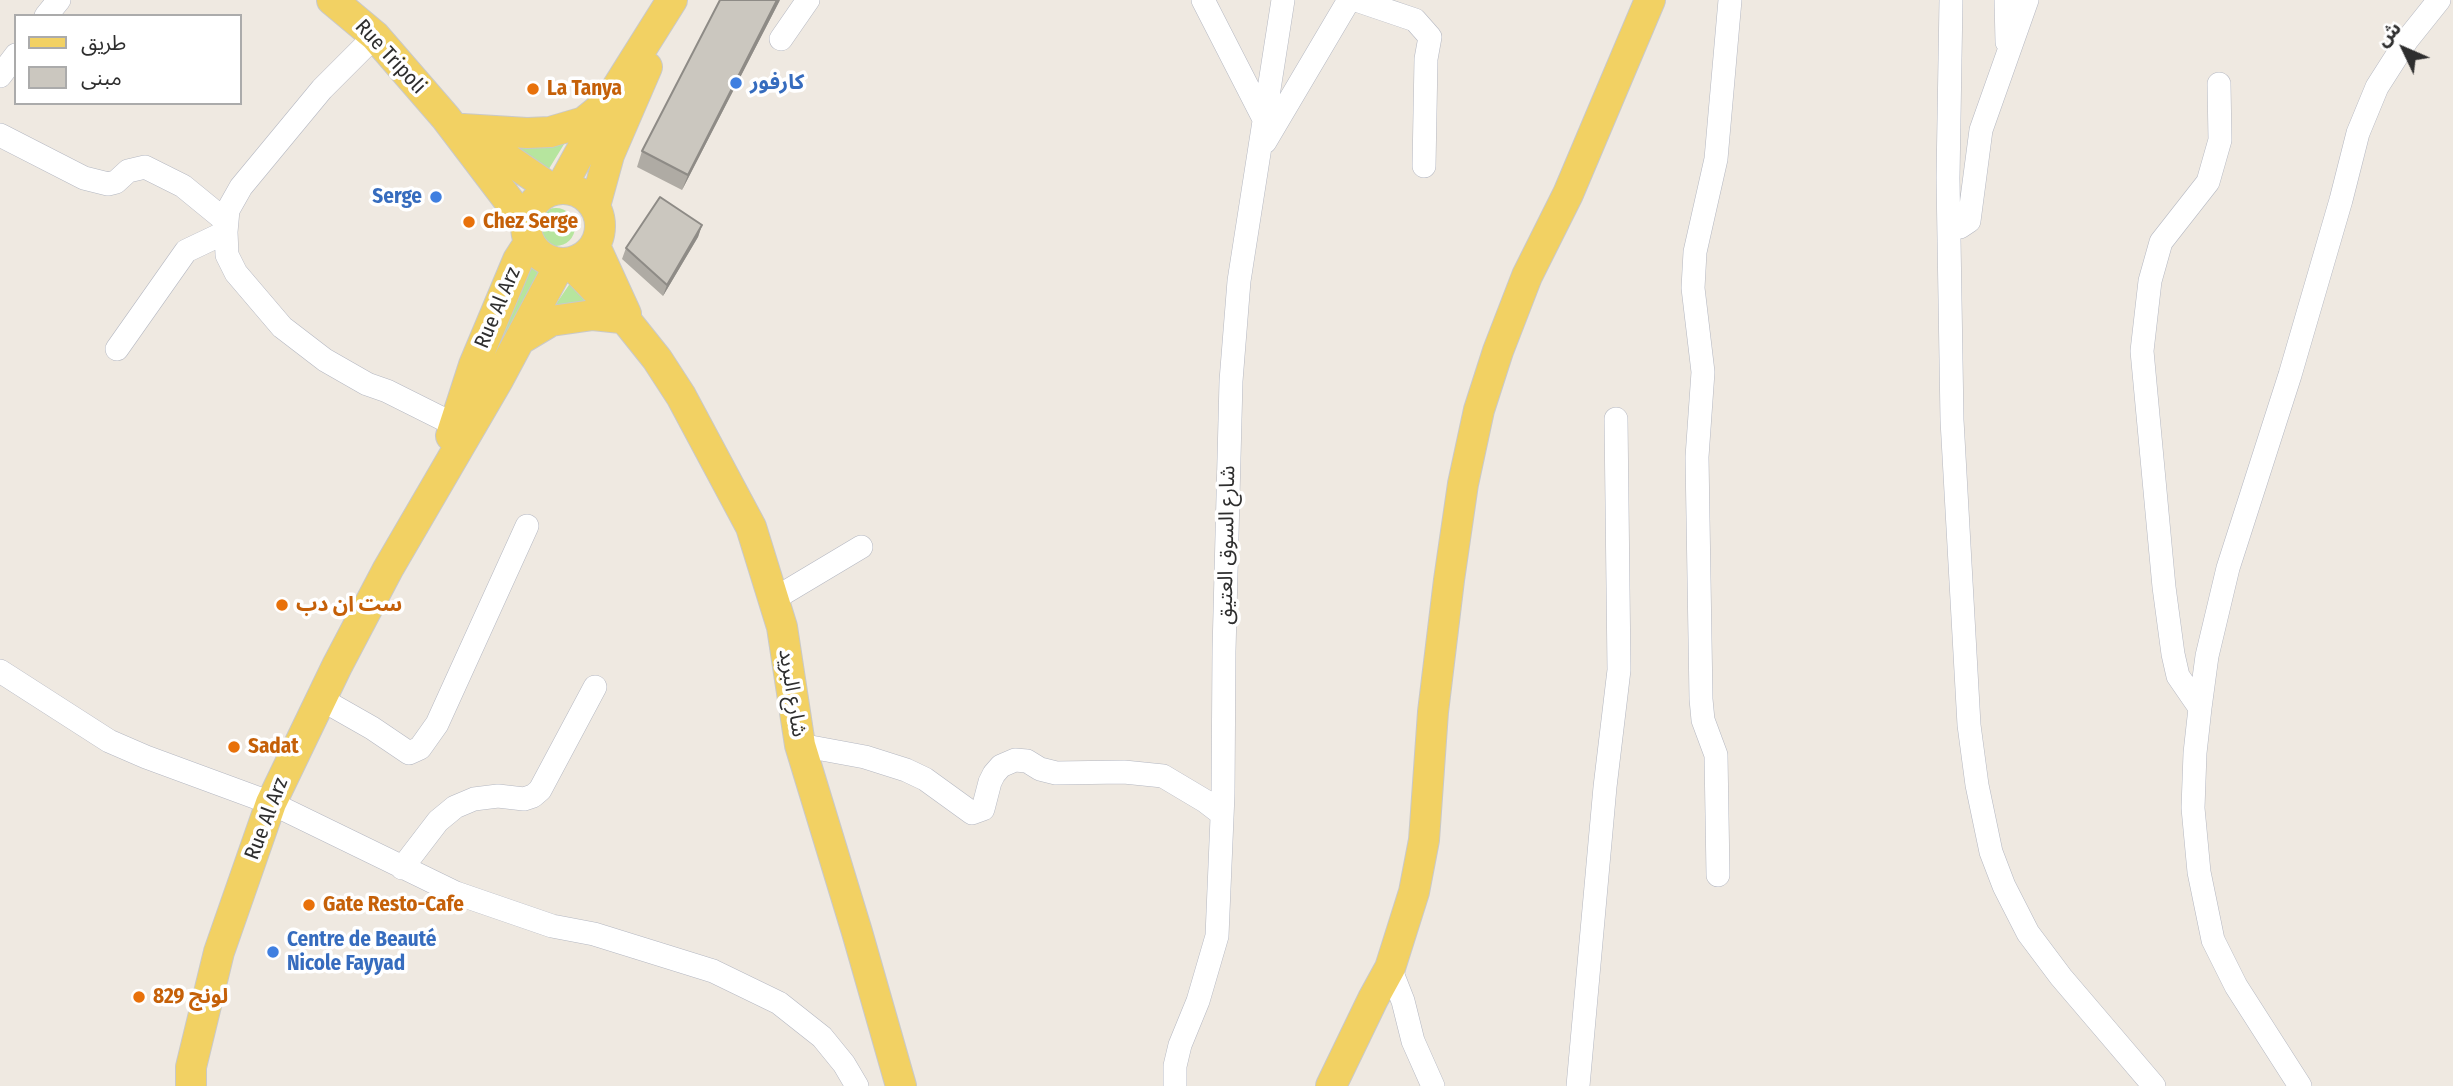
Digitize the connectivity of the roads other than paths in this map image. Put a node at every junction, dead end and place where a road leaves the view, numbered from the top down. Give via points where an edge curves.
1 (59, 0) edge
2 (332, 0) edge
3 (808, 0) edge
4 (1203, 0) edge
5 (1283, 0) edge
6 (1349, 0) edge
7 (1356, 0) edge
8 (1650, 0) edge
9 (1730, 0) edge
10 (1951, 0) edge
11 (2006, 0) edge
12 (2027, 0) edge
13 (2439, 0) edge
14 (669, 5) edge
15 (48, 14) edge
16 (375, 36) junction
17 (781, 39) dead end
18 (2007, 52) junction
19 (14, 58) edge
20 (0, 76) edge
21 (2220, 84) dead end
22 (608, 102) junction
23 (1264, 119) junction
24 (455, 123) junction
25 (0, 135) edge
26 (1258, 154) junction
27 (1424, 166) dead end
28 (556, 190) junction
29 (595, 206) junction
30 (1950, 226) junction
31 (226, 227) junction
32 (527, 232) junction
33 (595, 246) junction
34 (565, 264) junction
35 (625, 321) junction
36 (520, 340) junction
37 (117, 349) dead end
38 (1616, 419) dead end
39 (455, 425) junction
40 (431, 495) junction
41 (527, 526) dead end
42 (861, 547) dead end
43 (774, 599) junction
44 (0, 671) edge
45 (595, 687) dead end
46 (321, 699) junction
47 (2200, 708) junction
48 (800, 745) junction
49 (271, 803) junction
50 (1222, 814) junction
51 (402, 868) junction
52 (1718, 875) dead end
53 (1390, 968) junction
54 (191, 1086) edge
55 (857, 1086) edge
56 (901, 1086) edge
57 (1175, 1086) edge
58 (1331, 1086) edge
59 (1433, 1086) edge
60 (1578, 1086) edge
61 (2154, 1086) edge
62 (2300, 1086) edge

1 - 15 street
2 - 16 main road, Rue Tripoli
3 - 17 street
4 - 23 street
5 - 23 street, شارع السوق العتيق
6 - 26 street
7 - 27 street via 1415,20 1430,37
8 - 53 main road via 1568,194 1527,276 1479,410 1449,580 1424,839 1414,892
9 - 52 street via 1716,159 1695,252 1693,288 1703,372 1697,457 1701,699 1703,720 1716,755
10 - 30 street
11 - 18 street
12 - 18 street
13 - 47 street via 2377,87 2358,133 2290,375 2228,568
14 - 22 main road
14 - 29 main road via 609,155
16 - 24 main road, Rue Tripoli
16 - 31 street via 321,89 241,187 228,210
18 - 30 street via 1981,130 1969,220 1960,227
19 - 20 street
21 - 47 street via 2220,140 2208,182 2161,242 2150,281 2142,351 2173,654 2178,676
22 - 24 main road via 584,122 550,132
22 - 28 main road
23 - 26 street, شارع السوق العتيق
24 - 28 main road, Rue Tripoli
24 - 32 main road, Rue Tripoli
25 - 31 street via 84,178 108,184 145,167 183,186
26 - 50 street, شارع السوق العتيق via 1239,281 1231,381
28 - 29 main road via 583,195
28 - 32 main road via 531,206
29 - 33 main road via 600,230
30 - 61 street via 1952,420 1969,725 1992,852 2028,933
31 - 37 street via 186,251
31 - 39 street via 227,254 236,273 282,327 356,378
32 - 34 main road via 542,257
32 - 39 main road, Rue Al Arz
33 - 34 main road via 584,257
33 - 35 main road, شارع البريد via 622,302
34 - 35 main road, شارع البريد
34 - 36 main road, Rue Al Arz
35 - 36 main road via 593,315 551,321
35 - 43 main road, شارع البريد via 681,396 746,518
36 - 40 main road, Rue Al Arz
38 - 60 street via 1619,670
39 - 40 main road, Rue Al Arz
40 - 46 main road, Rue Al Arz
41 - 46 street via 437,724 420,748 409,753
42 - 43 street
43 - 48 main road, شارع البريد
44 - 49 street via 109,741
45 - 51 street via 540,790 524,799 498,796 455,807 438,821
46 - 49 main road, Rue Al Arz
47 - 62 street via 2193,808 2199,872 2213,940 2236,986
48 - 50 street via 906,770 972,813 983,809 994,774 1016,760 1056,773 1163,776
48 - 56 main road, شارع البريد
49 - 51 street
49 - 54 main road, Rue Al Arz via 219,952 191,1068
50 - 57 street, شارع السوق العتيق via 1217,936 1180,1045
51 - 55 street via 498,909 713,971 779,1003 822,1037
53 - 58 main road
53 - 59 street

